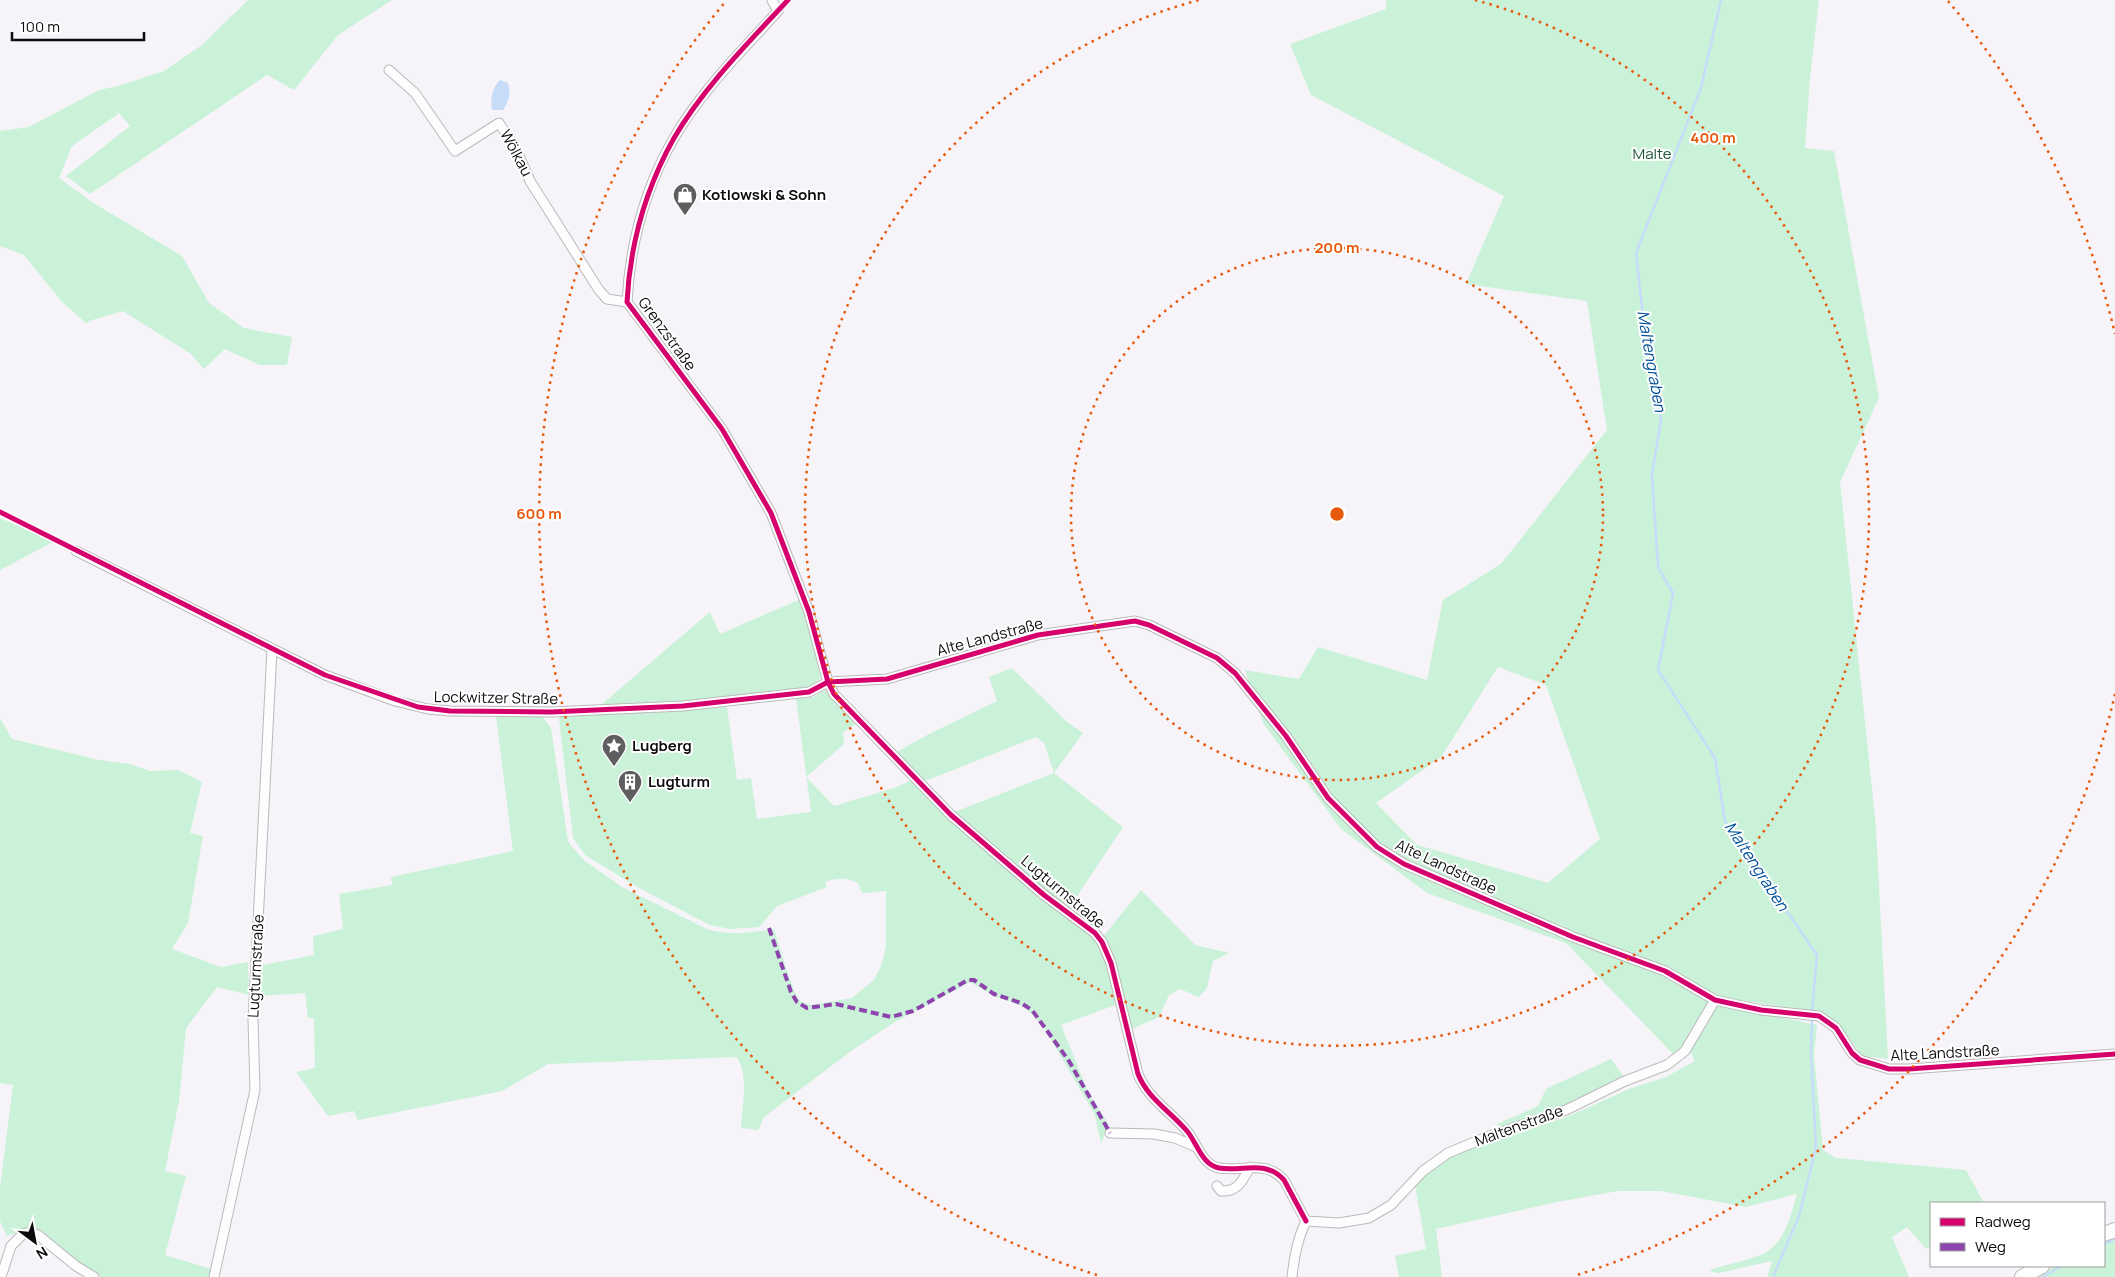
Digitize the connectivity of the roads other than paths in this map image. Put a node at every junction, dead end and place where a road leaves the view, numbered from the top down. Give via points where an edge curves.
1 (772, 0) edge
2 (389, 70) dead end
3 (627, 302) junction
4 (76, 551) dead end
5 (272, 650) junction
6 (828, 682) junction
7 (1715, 1000) junction
8 (2115, 1054) edge
9 (1110, 1133) dead end
10 (1196, 1147) junction
11 (1250, 1167) junction
12 (1217, 1186) dead end
13 (1306, 1221) junction
14 (2040, 1267) edge
15 (1, 1277) edge
16 (94, 1277) edge
17 (214, 1277) edge
18 (1292, 1277) edge
19 (2022, 1277) edge

1 - 3 street, Grenzstraße via 778,11 697,104 674,138 656,174 638,226
2 - 3 street, Wölkau via 415,93 455,151 499,123 516,148 530,181 599,290 607,299
3 - 6 street, Grenzstraße via 722,429 770,513 809,612
4 - 5 street, Lockwitzer Straße
5 - 6 street, Lockwitzer Straße via 325,675 395,701 450,712 551,712 683,706 809,692
5 - 17 street, Lugturmstraße via 253,1020 255,1090
6 - 7 street, Alte Landstraße via 887,679 1038,635 1135,621 1149,625 1217,658 1235,673 1286,736 1328,798 1384,852 1404,864 1573,937 1665,971
6 - 10 street, Lugturmstraße via 834,694 951,815 1044,895 1095,933 1111,963 1141,1082 1155,1101 1188,1133
7 - 8 street, Alte Landstraße via 1761,1010 1812,1015 1836,1028 1860,1060 1889,1069
7 - 13 street, Maltenstraße via 1685,1051 1667,1065 1566,1110 1448,1153 1423,1170 1392,1205 1370,1218 1339,1223
9 - 10 street via 1162,1135
10 - 11 street, Lugturmstraße via 1219,1168
11 - 12 street via 1240,1186 1221,1192
11 - 13 street via 1269,1169 1280,1175
13 - 18 street via 1296,1249
14 - 19 main road
15 - 16 street via 12,1246 23,1234 30,1232

